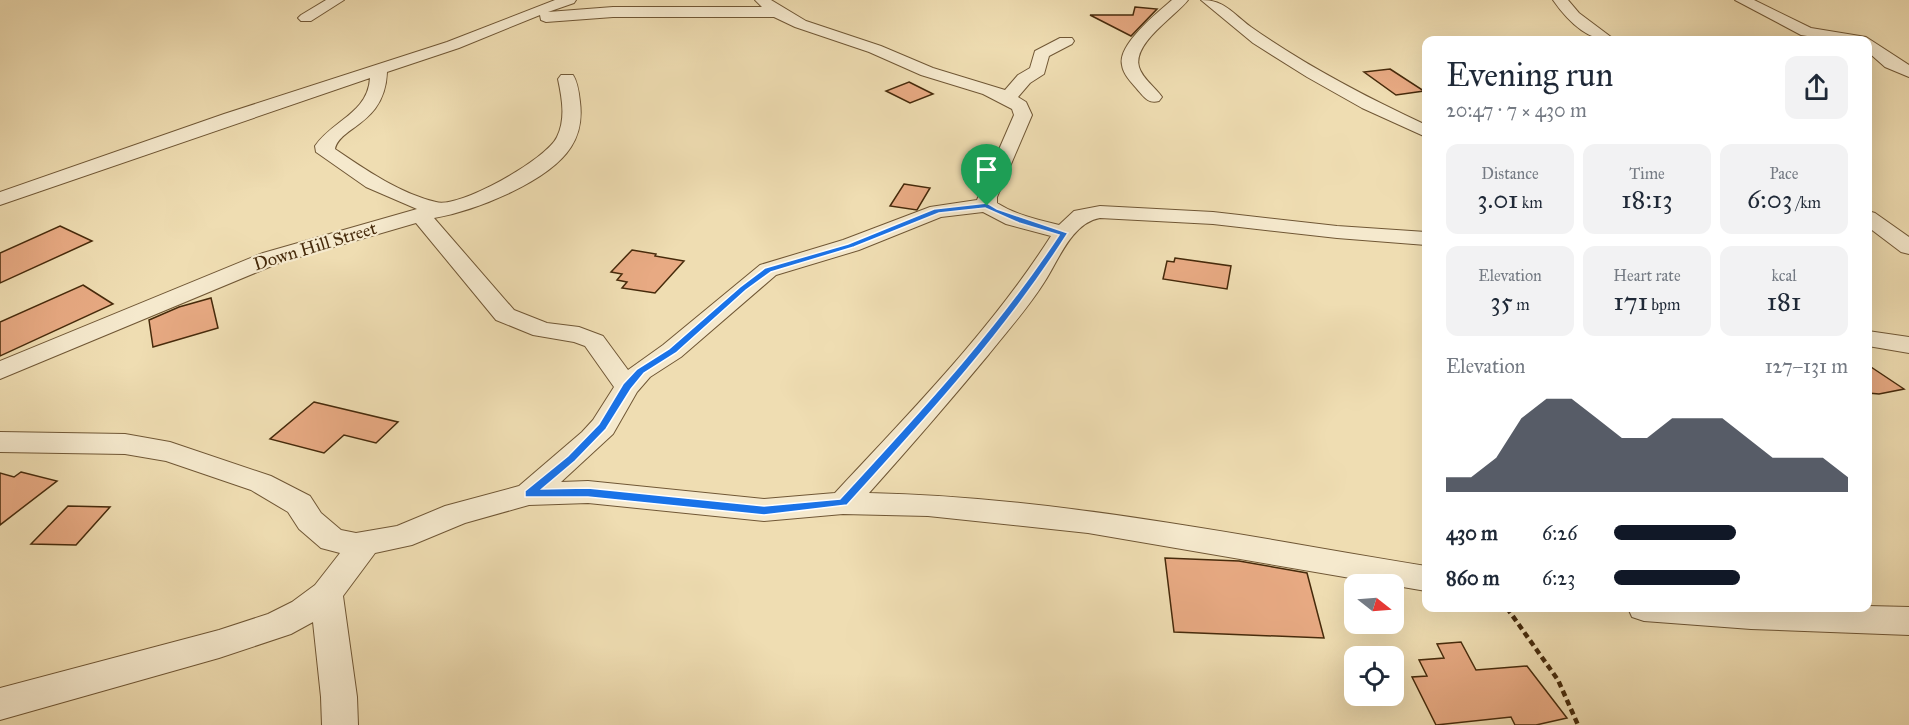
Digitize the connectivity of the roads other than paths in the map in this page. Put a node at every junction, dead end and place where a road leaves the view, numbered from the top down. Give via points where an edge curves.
1 (337, 0) edge
2 (569, 0) edge
3 (762, 0) edge
4 (1181, 0) edge
5 (1208, 0) edge
6 (1560, 0) edge
7 (1742, 0) edge
8 (777, 12) junction
9 (306, 18) dead end
10 (512, 21) junction
11 (1602, 36) edge
12 (1834, 36) edge
13 (1066, 41) dead end
14 (1872, 47) edge
15 (379, 70) junction
16 (1909, 72) edge
17 (567, 79) dead end
18 (1153, 97) dead end
19 (1008, 98) junction
20 (1422, 130) edge
21 (0, 199) edge
22 (987, 206) junction
23 (429, 213) junction
24 (1872, 221) edge
25 (1064, 233) junction
26 (1422, 238) edge
27 (1909, 247) edge
28 (1872, 340) edge
29 (1909, 345) edge
30 (0, 371) edge
31 (627, 387) junction
32 (0, 442) edge
33 (529, 494) junction
34 (843, 502) junction
35 (364, 545) junction
36 (1422, 578) edge
37 (326, 594) junction
38 (1698, 612) edge
39 (1909, 621) edge
40 (0, 704) edge
41 (340, 725) edge

1 - 9 street
2 - 10 street
3 - 8 street
4 - 18 street via 1146,34 1130,57 1129,65
5 - 20 street via 1233,22 1303,69
6 - 11 street
7 - 12 street via 1807,32
8 - 10 street via 613,12
8 - 19 street via 830,36
10 - 15 street
13 - 19 street via 1041,54 1038,70
14 - 16 street
15 - 21 street
15 - 23 street via 376,94 361,116 331,138 326,152
17 - 23 street, Down Hill Street via 573,107 568,136 555,156 477,199
19 - 22 street via 1020,106 1023,115
22 - 25 street
22 - 31 street via 937,211 851,245 768,270 672,351 641,371
23 - 30 street, Down Hill Street via 271,258
23 - 31 street via 490,300 505,315 542,330 594,340
24 - 27 street
25 - 26 street via 1081,215 1100,212 1213,218
25 - 34 street via 1032,284 1001,323
28 - 29 street
31 - 33 street via 597,433
32 - 35 street via 125,444 170,452 261,483 298,504 332,540
33 - 34 street via 588,492 764,510
33 - 35 street via 456,514 401,537
34 - 36 street via 928,505 1088,522
35 - 37 street
37 - 40 street via 304,612 252,634
37 - 41 street
38 - 39 street

